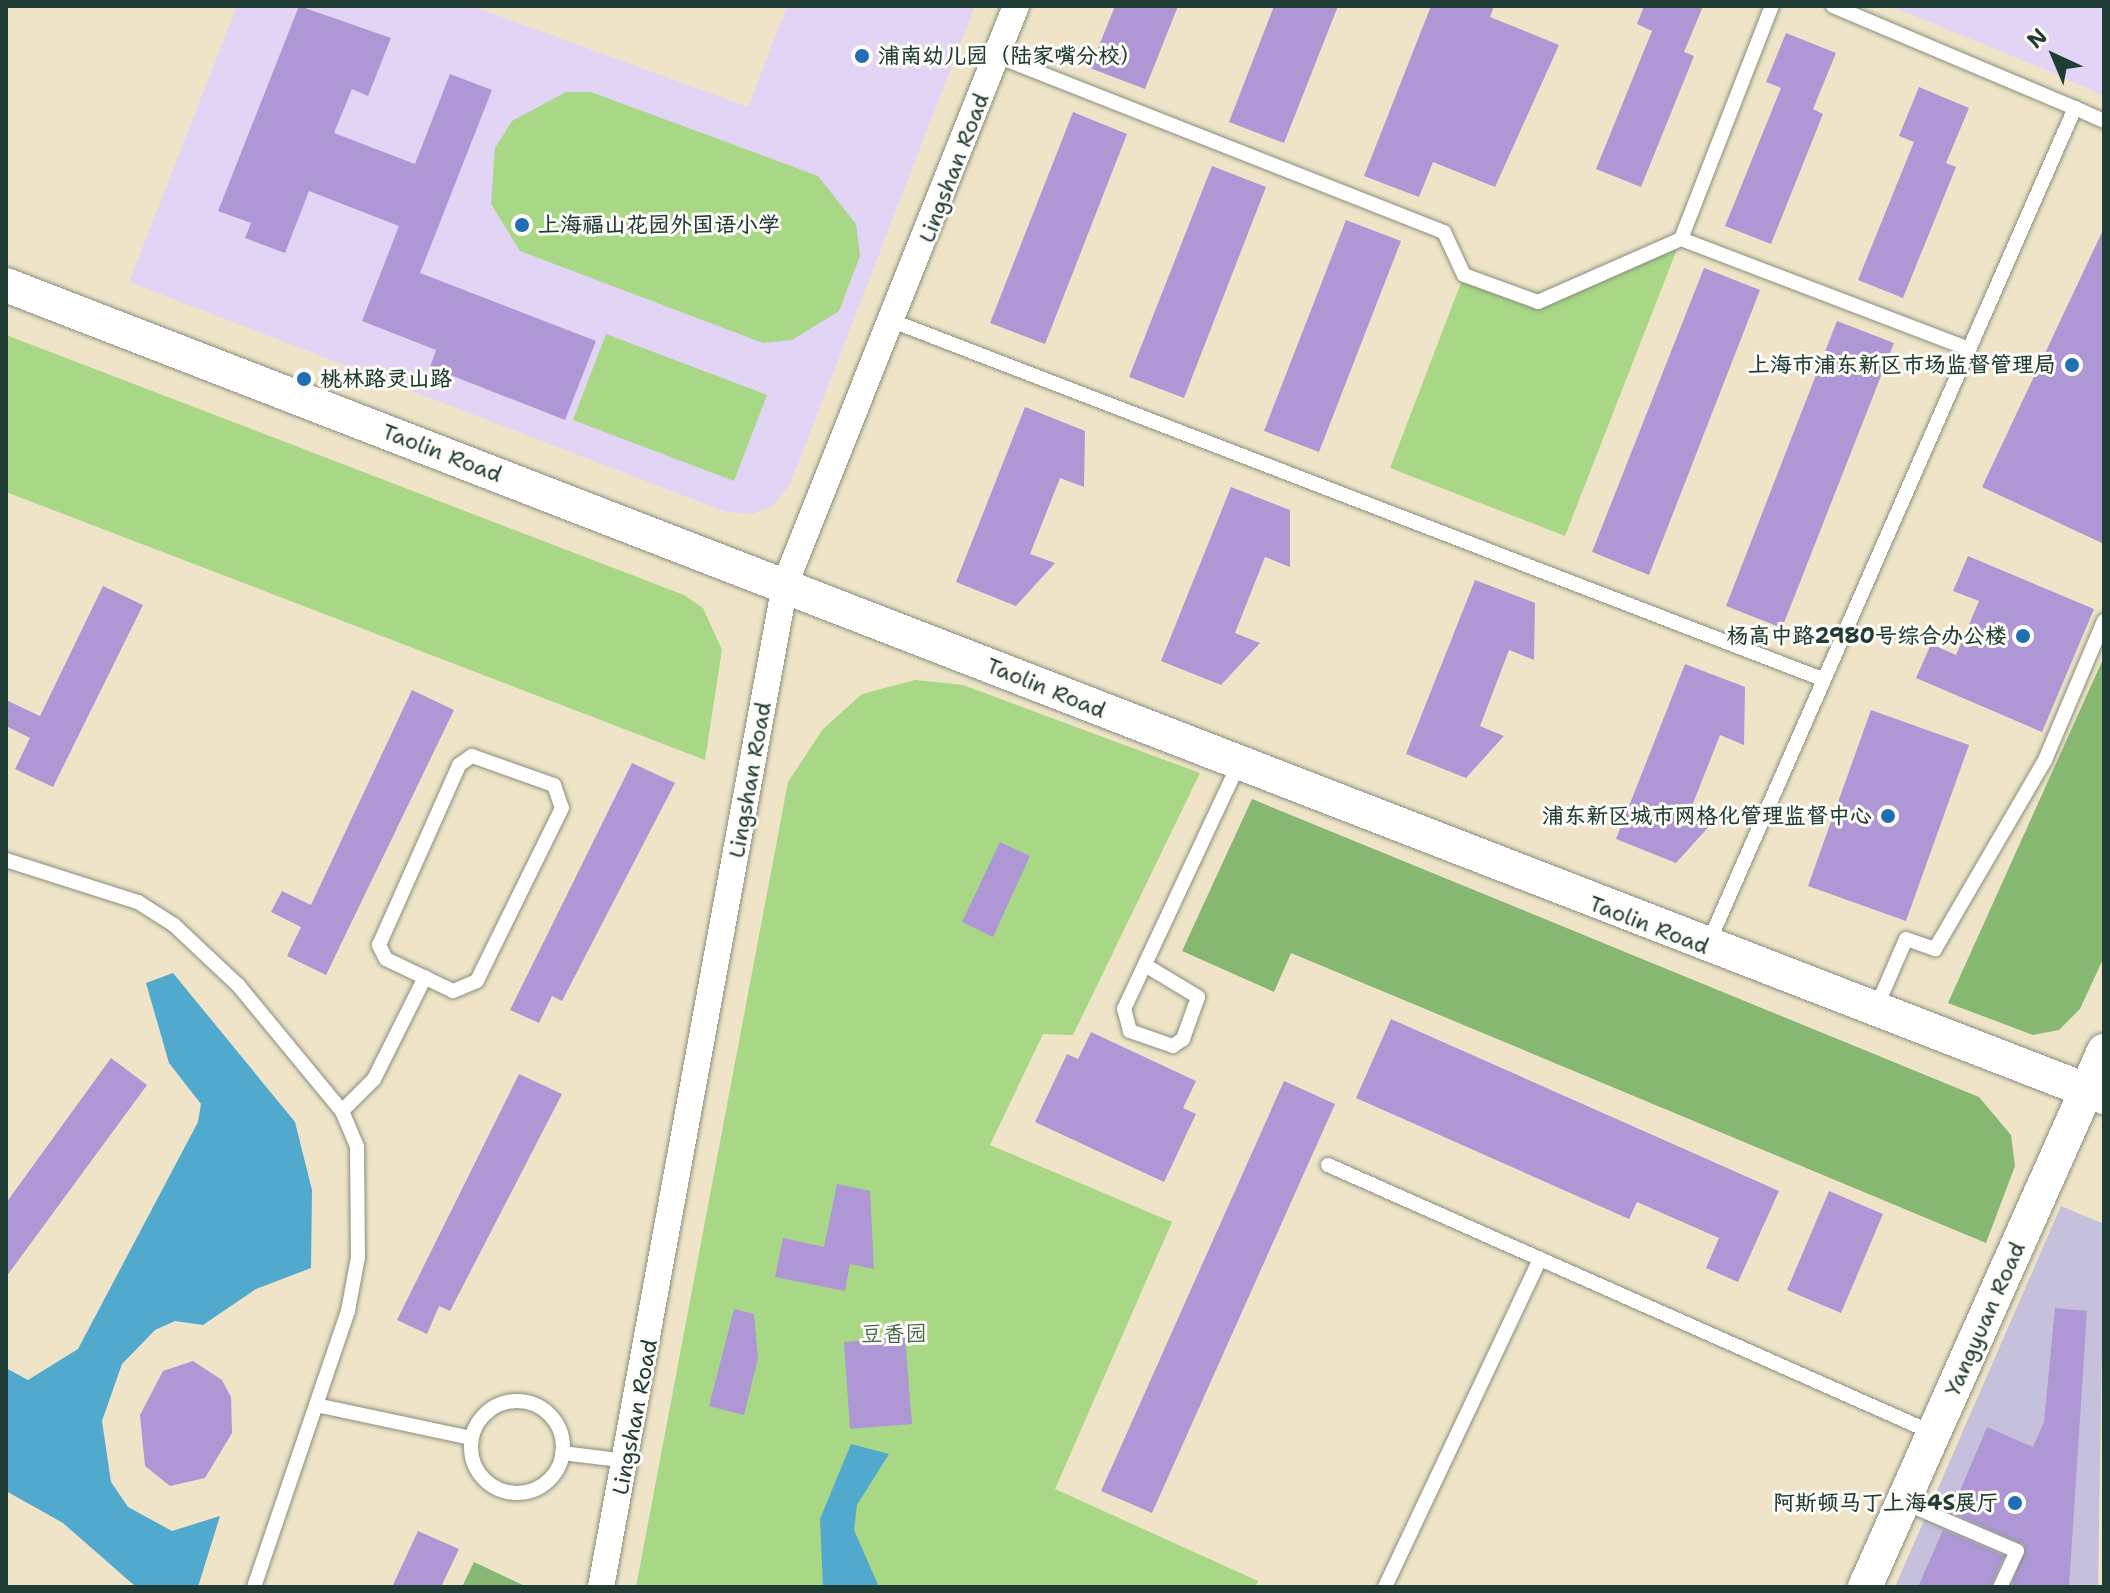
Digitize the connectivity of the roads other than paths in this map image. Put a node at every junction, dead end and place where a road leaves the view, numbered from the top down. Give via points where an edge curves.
1 (1016, 6) edge
2 (1772, 6) edge
3 (1833, 6) edge
4 (997, 56) junction
5 (2075, 108) junction
6 (2104, 121) edge
7 (1681, 239) junction
8 (6, 285) edge
9 (895, 322) junction
10 (1969, 349) junction
11 (785, 584) junction
12 (2104, 621) edge
13 (1822, 679) junction
14 (1239, 764) junction
15 (6, 860) edge
16 (1706, 948) junction
17 (1145, 965) junction
18 (425, 977) junction
19 (1875, 1011) junction
20 (2104, 1051) edge
21 (2095, 1094) edge
22 (342, 1111) junction
23 (1328, 1165) dead end
24 (1540, 1259) junction
25 (316, 1405) junction
26 (1934, 1433) junction
27 (471, 1438) junction
28 (562, 1453) junction
29 (627, 1461) junction
30 (1903, 1502) junction
31 (254, 1587) edge
32 (601, 1587) edge
33 (1385, 1587) edge
34 (1865, 1587) edge
35 (2000, 1587) edge

1 - 4 street, Lingshan Road
2 - 7 lane
3 - 5 lane
4 - 7 lane via 1444,232 1464,275 1538,302
4 - 9 street, Lingshan Road
5 - 6 lane
5 - 10 lane
7 - 10 lane
8 - 11 street, Taolin Road
9 - 11 street, Lingshan Road
9 - 13 lane
10 - 13 lane
11 - 14 street, Taolin Road
11 - 29 street, Lingshan Road
12 - 19 lane via 2045,760 1935,949 1906,939
13 - 16 lane
14 - 16 street, Taolin Road
14 - 17 lane
15 - 22 lane via 124,896 174,925 238,985
16 - 19 street, Taolin Road
17 - 17 lane via 1124,1022 1130,1031 1173,1046 1183,1039 1198,997
18 - 18 lane via 453,991 477,981 562,808 554,785 488,756 459,765 379,945 386,959
18 - 22 lane via 374,1079
19 - 21 street, Taolin Road
20 - 21 street, Yangyuan Road
21 - 26 street, Yangyuan Road
22 - 25 lane via 361,1182 358,1257 335,1362
23 - 24 lane
24 - 26 lane
24 - 33 lane
25 - 27 lane
25 - 31 lane
26 - 30 street, Yangyuan Road
27 - 28 lane via 487,1411 532,1403 556,1422
27 - 28 lane via 475,1467 509,1492 549,1479
28 - 29 lane
29 - 32 street, Lingshan Road
30 - 34 street, Yangyuan Road
30 - 35 lane via 2017,1551

